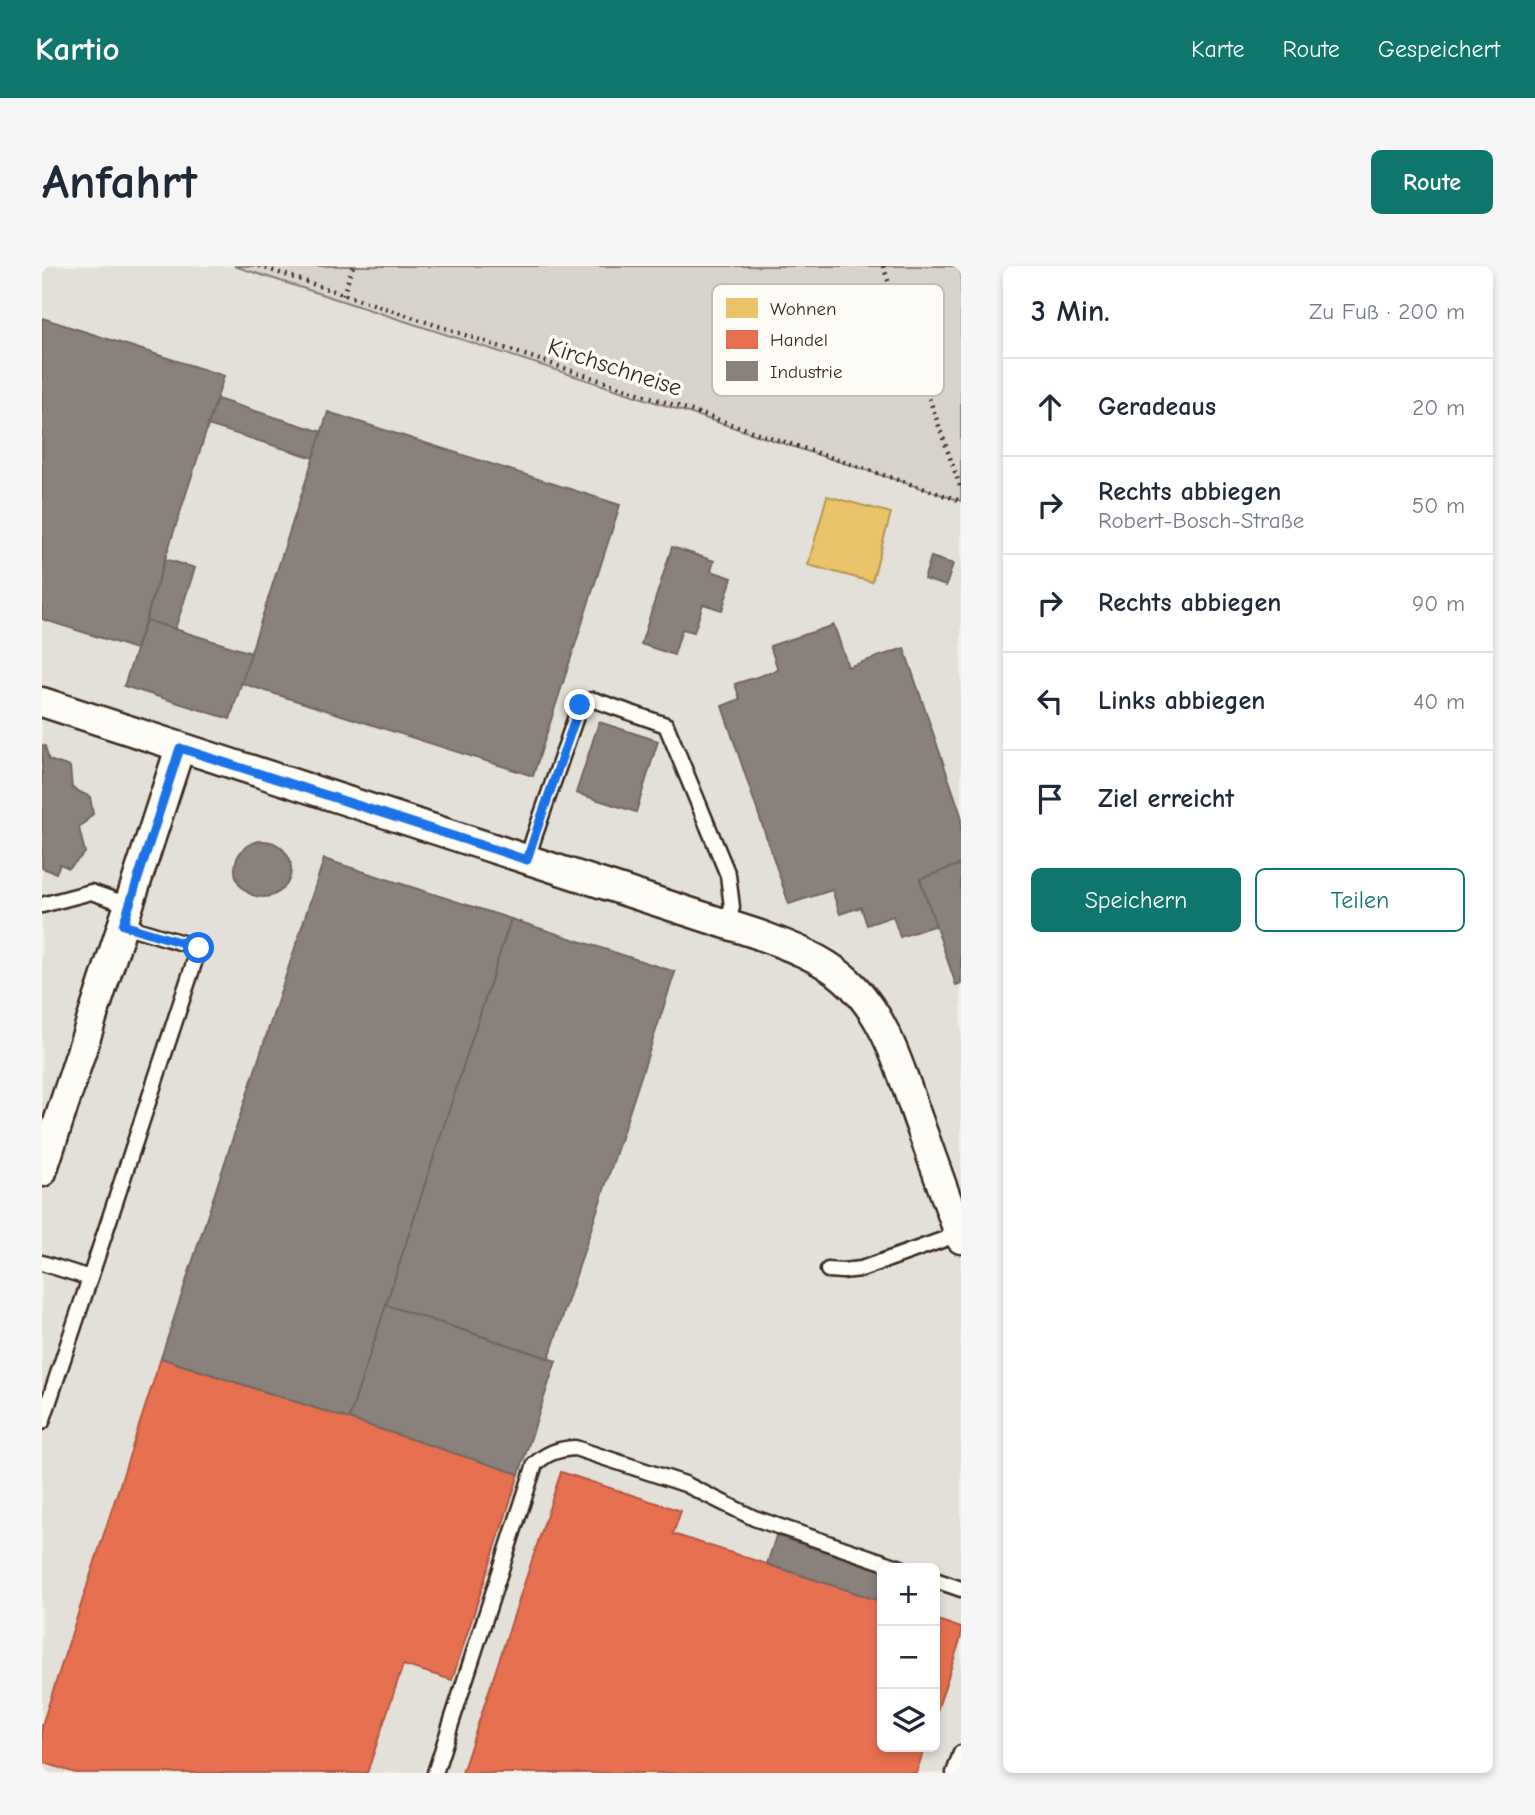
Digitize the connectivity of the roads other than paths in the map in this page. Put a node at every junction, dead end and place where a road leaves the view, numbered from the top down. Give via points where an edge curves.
1 (42, 702) edge
2 (180, 748) junction
3 (527, 860) junction
4 (42, 905) edge
5 (126, 915) junction
6 (727, 924) junction
7 (42, 1172) edge
8 (960, 1237) edge
9 (42, 1263) edge
10 (828, 1270) dead end
11 (90, 1278) junction
12 (42, 1422) edge
13 (886, 1563) edge
14 (940, 1582) edge
15 (961, 1588) edge
16 (961, 1753) edge
17 (435, 1773) edge
18 (954, 1773) edge

1 - 2 street
2 - 3 street
2 - 5 street
3 - 6 street
3 - 6 lane via 580,705 594,700 666,725 729,875 732,907
4 - 5 lane via 91,892
5 - 7 street
5 - 11 lane via 199,948
6 - 8 street via 815,958 858,990 874,1011 902,1073
8 - 10 lane via 861,1269
9 - 11 lane
11 - 12 lane
13 - 17 lane via 754,1518 685,1484 575,1448 545,1455 535,1464
14 - 15 lane
16 - 18 lane

